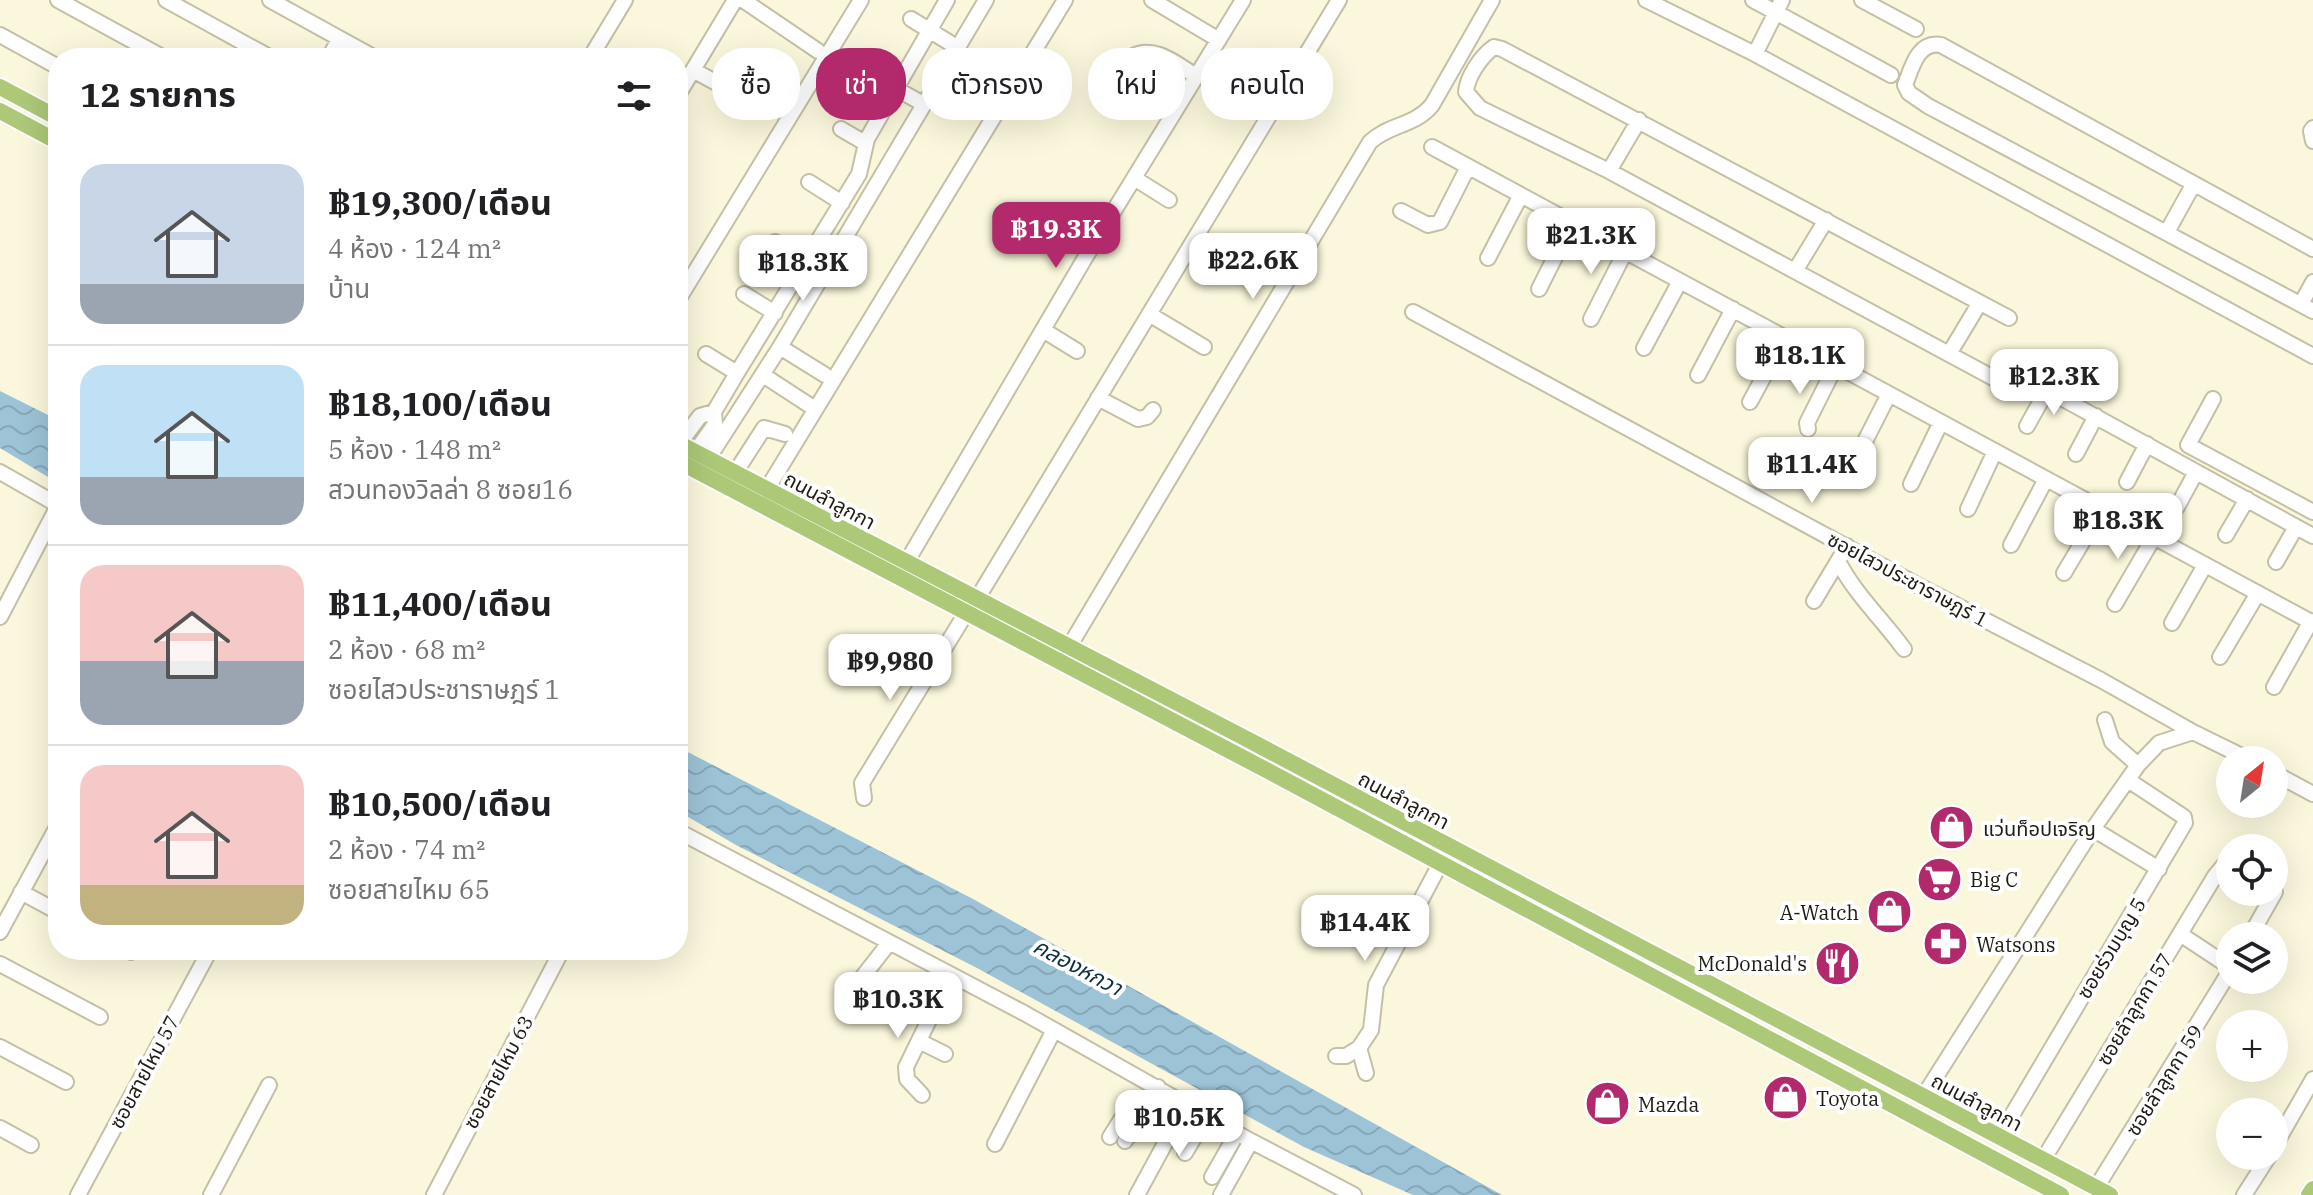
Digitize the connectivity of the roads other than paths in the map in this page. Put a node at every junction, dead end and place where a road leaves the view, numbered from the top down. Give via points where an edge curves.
1 (58, 0) edge
2 (166, 0) edge
3 (270, 0) edge
4 (625, 0) edge
5 (735, 0) edge
6 (743, 0) edge
7 (861, 0) edge
8 (947, 0) edge
9 (986, 0) edge
10 (1065, 0) edge
11 (1152, 0) edge
12 (1243, 0) edge
13 (1339, 0) edge
14 (1492, 0) edge
15 (1646, 0) edge
16 (1753, 0) edge
17 (1862, 0) edge
18 (1779, 6) edge
19 (911, 19) dead end
20 (1916, 29) dead end
21 (929, 30) junction
22 (0, 35) edge
23 (339, 39) junction
24 (1219, 40) junction
25 (950, 43) dead end
26 (146, 48) edge
27 (253, 48) edge
28 (334, 48) edge
29 (356, 48) edge
30 (596, 48) edge
31 (816, 50) edge
32 (1755, 54) junction
33 (48, 61) edge
34 (906, 69) edge
35 (1185, 69) edge
36 (693, 70) junction
37 (1891, 75) dead end
38 (1196, 76) junction
39 (688, 78) edge
40 (712, 80) edge
41 (0, 87) edge
42 (906, 94) edge
43 (918, 101) dead end
44 (0, 111) edge
45 (48, 113) edge
46 (878, 120) edge
47 (1639, 120) junction
48 (2313, 128) edge
49 (841, 129) dead end
50 (48, 137) edge
51 (2313, 141) edge
52 (865, 143) junction
53 (1432, 147) dead end
54 (1468, 167) junction
55 (1609, 171) junction
56 (1134, 178) junction
57 (809, 182) dead end
58 (2193, 185) junction
59 (1521, 195) junction
60 (1169, 200) dead end
61 (842, 203) junction
62 (1401, 211) dead end
63 (1826, 220) junction
64 (1572, 223) junction
65 (2167, 232) junction
66 (775, 242) dead end
67 (2313, 249) edge
68 (1625, 252) junction
69 (1488, 258) dead end
70 (806, 261) junction
71 (1795, 271) junction
72 (1680, 281) junction
73 (2313, 282) edge
74 (688, 284) edge
75 (1539, 289) dead end
76 (744, 294) dead end
77 (1979, 304) junction
78 (2307, 307) edge
79 (1733, 309) junction
80 (1413, 312) dead end
81 (775, 313) junction
82 (1149, 314) junction
83 (2009, 318) dead end
84 (1591, 319) dead end
85 (1043, 330) junction
86 (1785, 337) junction
87 (780, 347) junction
88 (1204, 347) dead end
89 (1644, 348) dead end
90 (1077, 351) dead end
91 (706, 354) dead end
92 (1949, 354) junction
93 (2313, 356) edge
94 (1836, 365) junction
95 (737, 373) junction
96 (763, 375) junction
97 (825, 375) dead end
98 (1698, 375) dead end
99 (2047, 390) junction
100 (1889, 394) junction
101 (1098, 398) junction
102 (2213, 399) dead end
103 (1750, 402) dead end
104 (809, 405) dead end
105 (1153, 410) dead end
106 (714, 412) junction
107 (2096, 416) junction
108 (1941, 422) junction
109 (2027, 426) dead end
110 (1808, 429) dead end
111 (688, 431) edge
112 (785, 434) dead end
113 (2147, 444) junction
114 (688, 448) edge
115 (1995, 451) junction
116 (2076, 454) dead end
117 (702, 455) junction
118 (1858, 455) dead end
119 (688, 466) edge
120 (0, 472) edge
121 (2196, 472) junction
122 (735, 473) junction
123 (2046, 479) junction
124 (2127, 482) dead end
125 (1911, 484) dead end
126 (767, 489) junction
127 (2247, 499) junction
128 (48, 500) edge
129 (2177, 507) dead end
130 (1968, 509) dead end
131 (2102, 509) junction
132 (2313, 512) edge
133 (48, 525) edge
134 (2296, 527) junction
135 (2226, 535) dead end
136 (2313, 536) edge
137 (2154, 537) junction
138 (2011, 545) dead end
139 (1847, 546) junction
140 (1838, 561) junction
141 (2276, 562) dead end
142 (906, 563) junction
143 (2205, 565) junction
144 (2064, 573) dead end
145 (2258, 593) junction
146 (1814, 601) dead end
147 (2115, 604) dead end
148 (971, 606) junction
149 (0, 617) edge
150 (2312, 622) edge
151 (2172, 623) dead end
152 (1069, 647) junction
153 (1904, 649) dead end
154 (2220, 657) dead end
155 (2274, 687) dead end
156 (2105, 720) dead end
157 (2193, 732) junction
158 (2222, 746) edge
159 (2138, 765) junction
160 (2128, 780) junction
161 (2288, 781) edge
162 (2313, 794) edge
163 (864, 798) dead end
164 (2093, 829) junction
165 (688, 836) edge
166 (48, 846) edge
167 (1440, 864) junction
168 (2159, 869) junction
169 (2216, 875) edge
170 (21, 892) junction
171 (48, 907) edge
172 (0, 932) edge
173 (2180, 934) junction
174 (889, 943) junction
175 (2216, 959) edge
176 (205, 960) edge
177 (557, 960) edge
178 (0, 964) edge
179 (951, 975) junction
180 (843, 990) dead end
181 (2216, 994) edge
182 (100, 1017) dead end
183 (1054, 1030) junction
184 (919, 1041) junction
185 (0, 1047) edge
186 (1359, 1048) junction
187 (945, 1054) dead end
188 (1336, 1056) dead end
189 (1366, 1073) dead end
190 (2313, 1079) edge
191 (66, 1082) dead end
192 (269, 1085) dead end
193 (1158, 1087) junction
194 (922, 1095) dead end
195 (1923, 1097) junction
196 (1187, 1103) junction
197 (1207, 1116) junction
198 (2288, 1123) edge
199 (0, 1128) edge
200 (1237, 1133) junction
201 (1999, 1137) junction
202 (1118, 1139) dead end
203 (1251, 1141) junction
204 (995, 1144) dead end
205 (31, 1145) dead end
206 (1185, 1153) dead end
207 (2043, 1160) junction
208 (2260, 1170) edge
209 (1212, 1177) dead end
210 (2313, 1189) edge
211 (2103, 1192) edge
212 (78, 1195) edge
213 (211, 1195) edge
214 (434, 1195) edge
215 (1137, 1195) edge
216 (1221, 1195) edge
217 (1354, 1195) edge
218 (2061, 1195) edge
219 (2244, 1195) edge
220 (2309, 1195) edge

1 - 26 street
2 - 27 street
3 - 23 street
4 - 30 street
5 - 36 street
6 - 31 street
7 - 74 street
8 - 21 street
9 - 87 street
10 - 126 street
11 - 24 street
12 - 24 street
13 - 82 street
14 - 152 street via 1423,116 1381,131 1370,142
15 - 32 street
16 - 18 street
17 - 20 street
18 - 32 street
18 - 37 street
19 - 21 street
21 - 25 street
21 - 34 street
22 - 33 street
23 - 28 street
23 - 29 street
24 - 38 street
32 - 93 street
35 - 38 street
36 - 39 street
36 - 40 street
38 - 56 street
41 - 45 main road
42 - 43 street
44 - 50 main road
46 - 52 street
47 - 55 street
47 - 55 street via 1502,49 1486,52 1473,73 1466,92 1480,108
47 - 63 street
48 - 51 street
49 - 52 street
52 - 61 street via 859,174
53 - 54 street
54 - 59 street
54 - 62 street via 1440,222 1428,225
55 - 71 street
56 - 60 street
56 - 85 street
57 - 61 street
58 - 65 street
58 - 65 street via 1941,45 1923,47 1913,65 1905,85 1928,106
58 - 67 street
59 - 64 street
59 - 69 street
61 - 70 street
63 - 71 street
63 - 77 street
64 - 68 street
64 - 75 street
65 - 78 street
66 - 70 street
68 - 72 street
68 - 84 street
70 - 81 street
71 - 92 street
72 - 79 street
72 - 89 street
73 - 78 street
76 - 81 street
77 - 83 street
77 - 92 street
79 - 86 street
79 - 98 street
80 - 139 street, ซอยไสวประชาราษฎร์ 1
81 - 95 street
82 - 88 street
82 - 101 street
85 - 90 street
85 - 142 street
86 - 94 street
86 - 103 street
87 - 96 street
87 - 97 street
91 - 95 street
92 - 99 street via 1999,381 2025,378
94 - 100 street
94 - 110 street
95 - 106 street
96 - 104 street
96 - 117 street
99 - 107 street
99 - 109 street
100 - 108 street
100 - 118 street
101 - 105 street via 1138,419
101 - 148 street
102 - 132 street via 2188,445
106 - 111 street via 700,416
106 - 117 street via 715,424
107 - 113 street
107 - 116 street
108 - 115 street
108 - 125 street
112 - 122 street via 764,428
113 - 121 street
113 - 124 street
114 - 117 main road, ถนนลำลูกกา
115 - 123 street
115 - 130 street
117 - 122 main road, ถนนลำลูกกา
119 - 148 main road, ถนนลำลูกกา
120 - 128 street
121 - 127 street
121 - 129 street
122 - 126 main road, ถนนลำลูกกา
123 - 131 street
123 - 138 street
126 - 142 main road, ถนนลำลูกกา
127 - 134 street
127 - 135 street
131 - 137 street
131 - 144 street
133 - 149 street
134 - 136 street
134 - 141 street
137 - 143 street
137 - 147 street
139 - 140 street
139 - 157 street, ซอยไสวประชาราษฎร์ 1
140 - 146 street
140 - 153 street via 1851,586
142 - 148 main road, ถนนลำลูกกา
143 - 145 street
143 - 151 street
145 - 150 street
145 - 154 street
148 - 152 main road, ถนนลำลูกกา
148 - 163 street via 862,783
148 - 167 main road, ถนนลำลูกกา
150 - 155 street
152 - 195 main road, ถนนลำลูกกา
156 - 159 street via 2112,742
157 - 158 street, ซอยไสวประชาราษฎร์ 1
157 - 159 street via 2159,743
159 - 160 street
160 - 164 street
160 - 168 street, ซอยร่วมบุญ 5 via 2185,820
161 - 162 street
164 - 168 street
164 - 195 street
165 - 174 street
166 - 170 street
167 - 186 street via 1376,985 1371,1030
167 - 218 main road, ถนนลำลูกกา
168 - 201 street, ซอยร่วมบุญ 5
169 - 173 street, ซอยลำลูกกา 57
170 - 171 street
170 - 172 street
173 - 175 street
173 - 207 street, ซอยลำลูกกา 57
174 - 179 street
174 - 180 street via 857,984
176 - 212 street, ซอยสายไหม 57
177 - 214 street, ซอยสายไหม 63
178 - 182 street
179 - 183 street
179 - 184 street
181 - 211 street, ซอยลำลูกกา 59
183 - 193 street
183 - 204 street
184 - 187 street
184 - 194 street via 905,1071
185 - 191 street
186 - 188 street
186 - 189 street
190 - 198 street
192 - 213 street
193 - 196 street
193 - 202 street via 1141,1112 1129,1107
195 - 201 main road, ถนนลำลูกกา
196 - 197 street
196 - 215 street
197 - 200 street
197 - 206 street
199 - 205 street
200 - 203 street
200 - 209 street
201 - 207 main road, ถนนลำลูกกา
203 - 216 street
203 - 217 street
207 - 211 main road, ถนนลำลูกกา
208 - 219 street
210 - 220 main road

